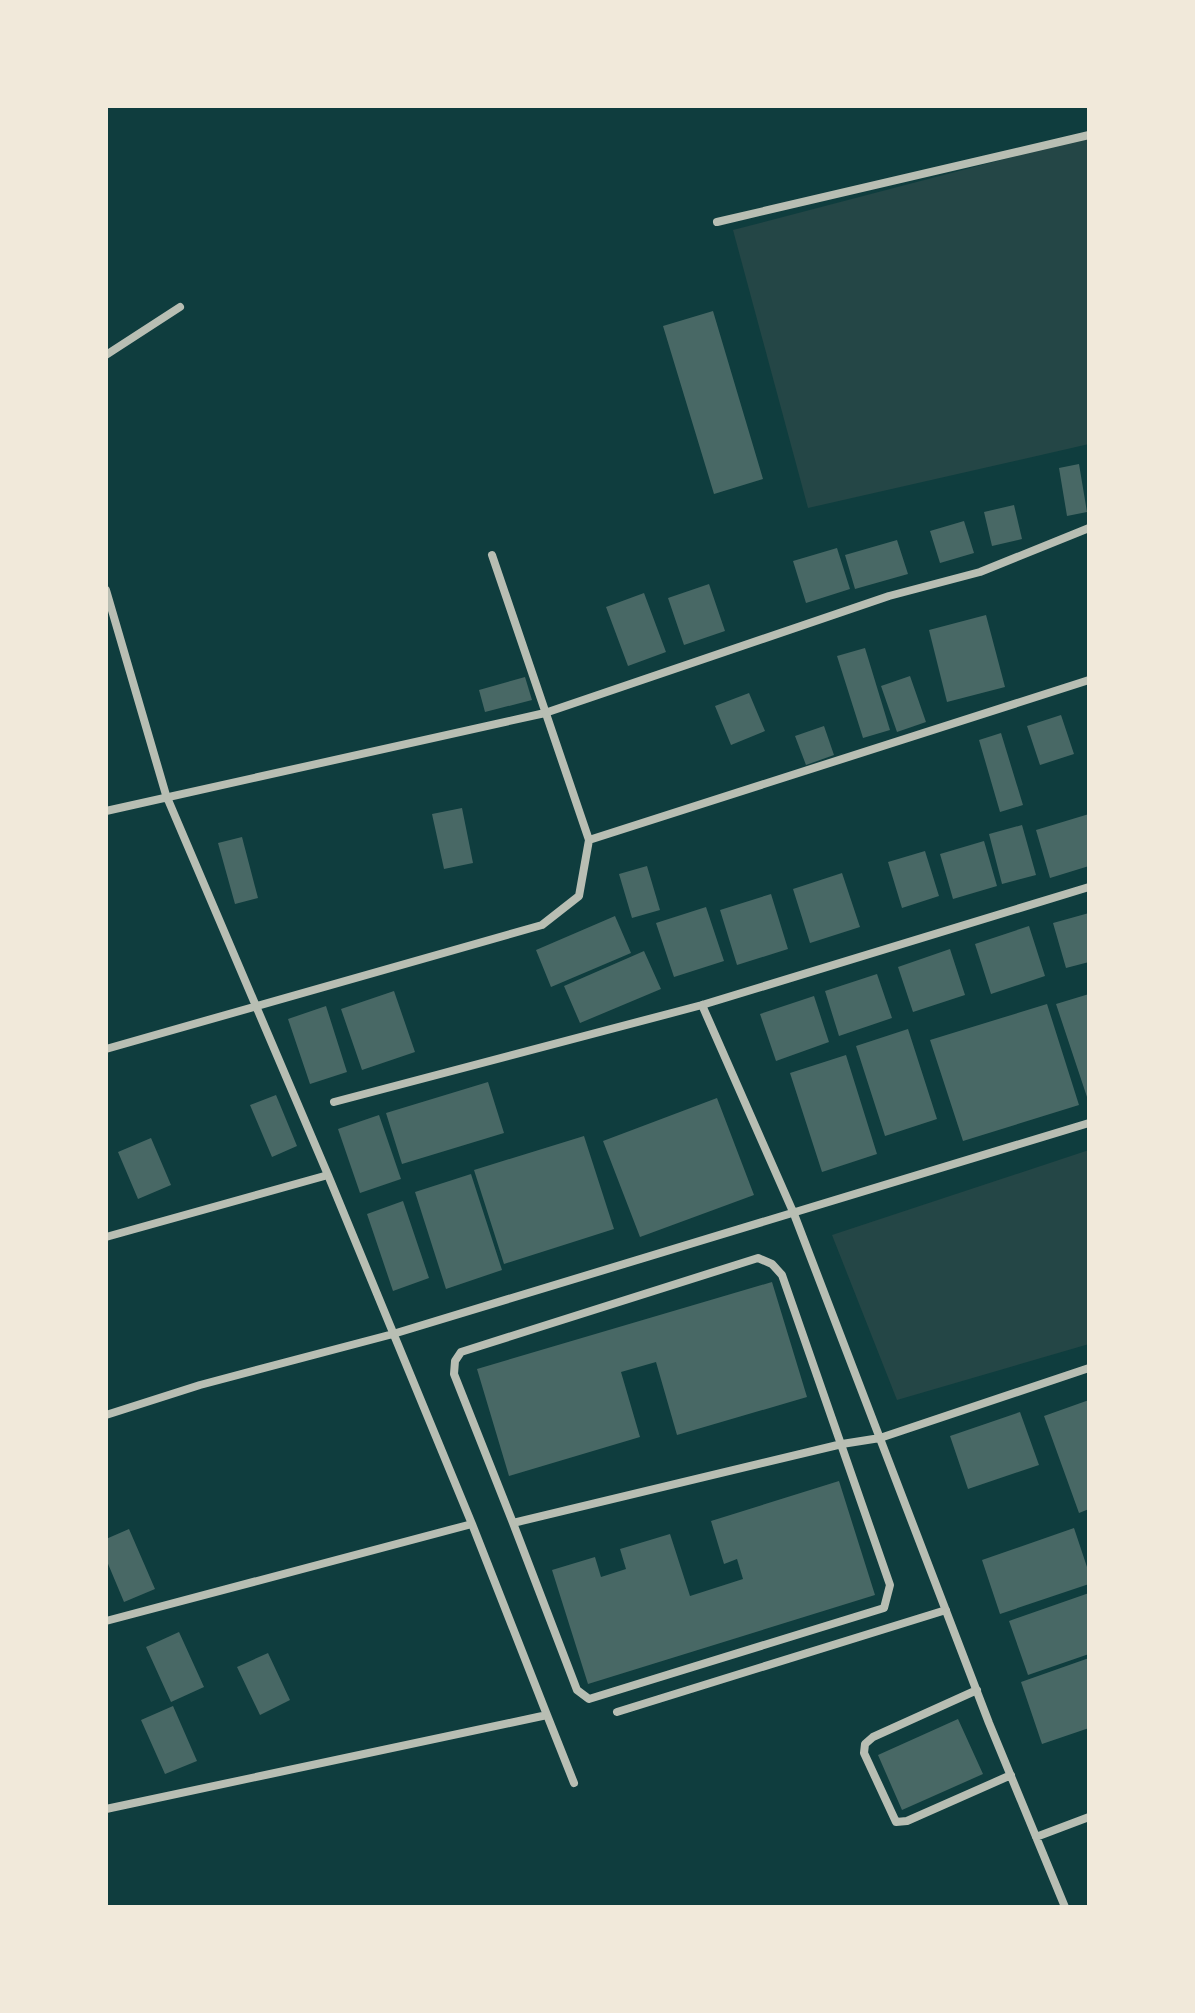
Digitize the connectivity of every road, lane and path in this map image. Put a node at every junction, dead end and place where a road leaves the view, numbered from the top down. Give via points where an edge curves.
1 (1089, 135) edge
2 (717, 222) dead end
3 (180, 307) dead end
4 (106, 355) edge
5 (1089, 528) edge
6 (492, 555) dead end
7 (106, 590) edge
8 (1089, 680) edge
9 (545, 713) junction
10 (166, 795) junction
11 (106, 811) edge
12 (589, 840) junction
13 (1089, 887) edge
14 (257, 1004) junction
15 (702, 1005) junction
16 (106, 1049) edge
17 (334, 1102) dead end
18 (1089, 1123) edge
19 (328, 1175) junction
20 (794, 1214) junction
21 (106, 1237) edge
22 (393, 1334) junction
23 (1089, 1368) edge
24 (106, 1415) edge
25 (880, 1438) junction
26 (842, 1444) junction
27 (513, 1523) junction
28 (472, 1524) junction
29 (946, 1610) junction
30 (106, 1621) edge
31 (977, 1690) junction
32 (617, 1712) dead end
33 (547, 1715) junction
34 (1011, 1775) junction
35 (574, 1783) dead end
36 (106, 1809) edge
37 (1089, 1817) edge
38 (1036, 1837) junction
39 (1065, 1907) edge

1 - 2 street
3 - 4 street
5 - 9 street via 980,572 889,596
6 - 9 street
7 - 10 street
8 - 12 street
9 - 10 street
9 - 12 street
10 - 11 street
10 - 14 street
12 - 14 street via 579,896 542,925
13 - 15 street
14 - 16 street
14 - 19 street
15 - 17 street
15 - 20 street
18 - 20 street
19 - 21 street
19 - 22 street
20 - 22 street
20 - 25 street
22 - 24 street
22 - 28 street
23 - 25 street
25 - 26 street
25 - 29 street
26 - 27 street
26 - 27 street via 890,1585 884,1608 589,1699 577,1690
26 - 27 street via 782,1275 758,1258 461,1352 454,1374
28 - 30 street
28 - 33 street
29 - 31 street
29 - 32 street
31 - 34 street
31 - 34 street via 873,1737 864,1753 896,1822
33 - 35 street
33 - 36 street
34 - 38 street
37 - 38 street
38 - 39 street

